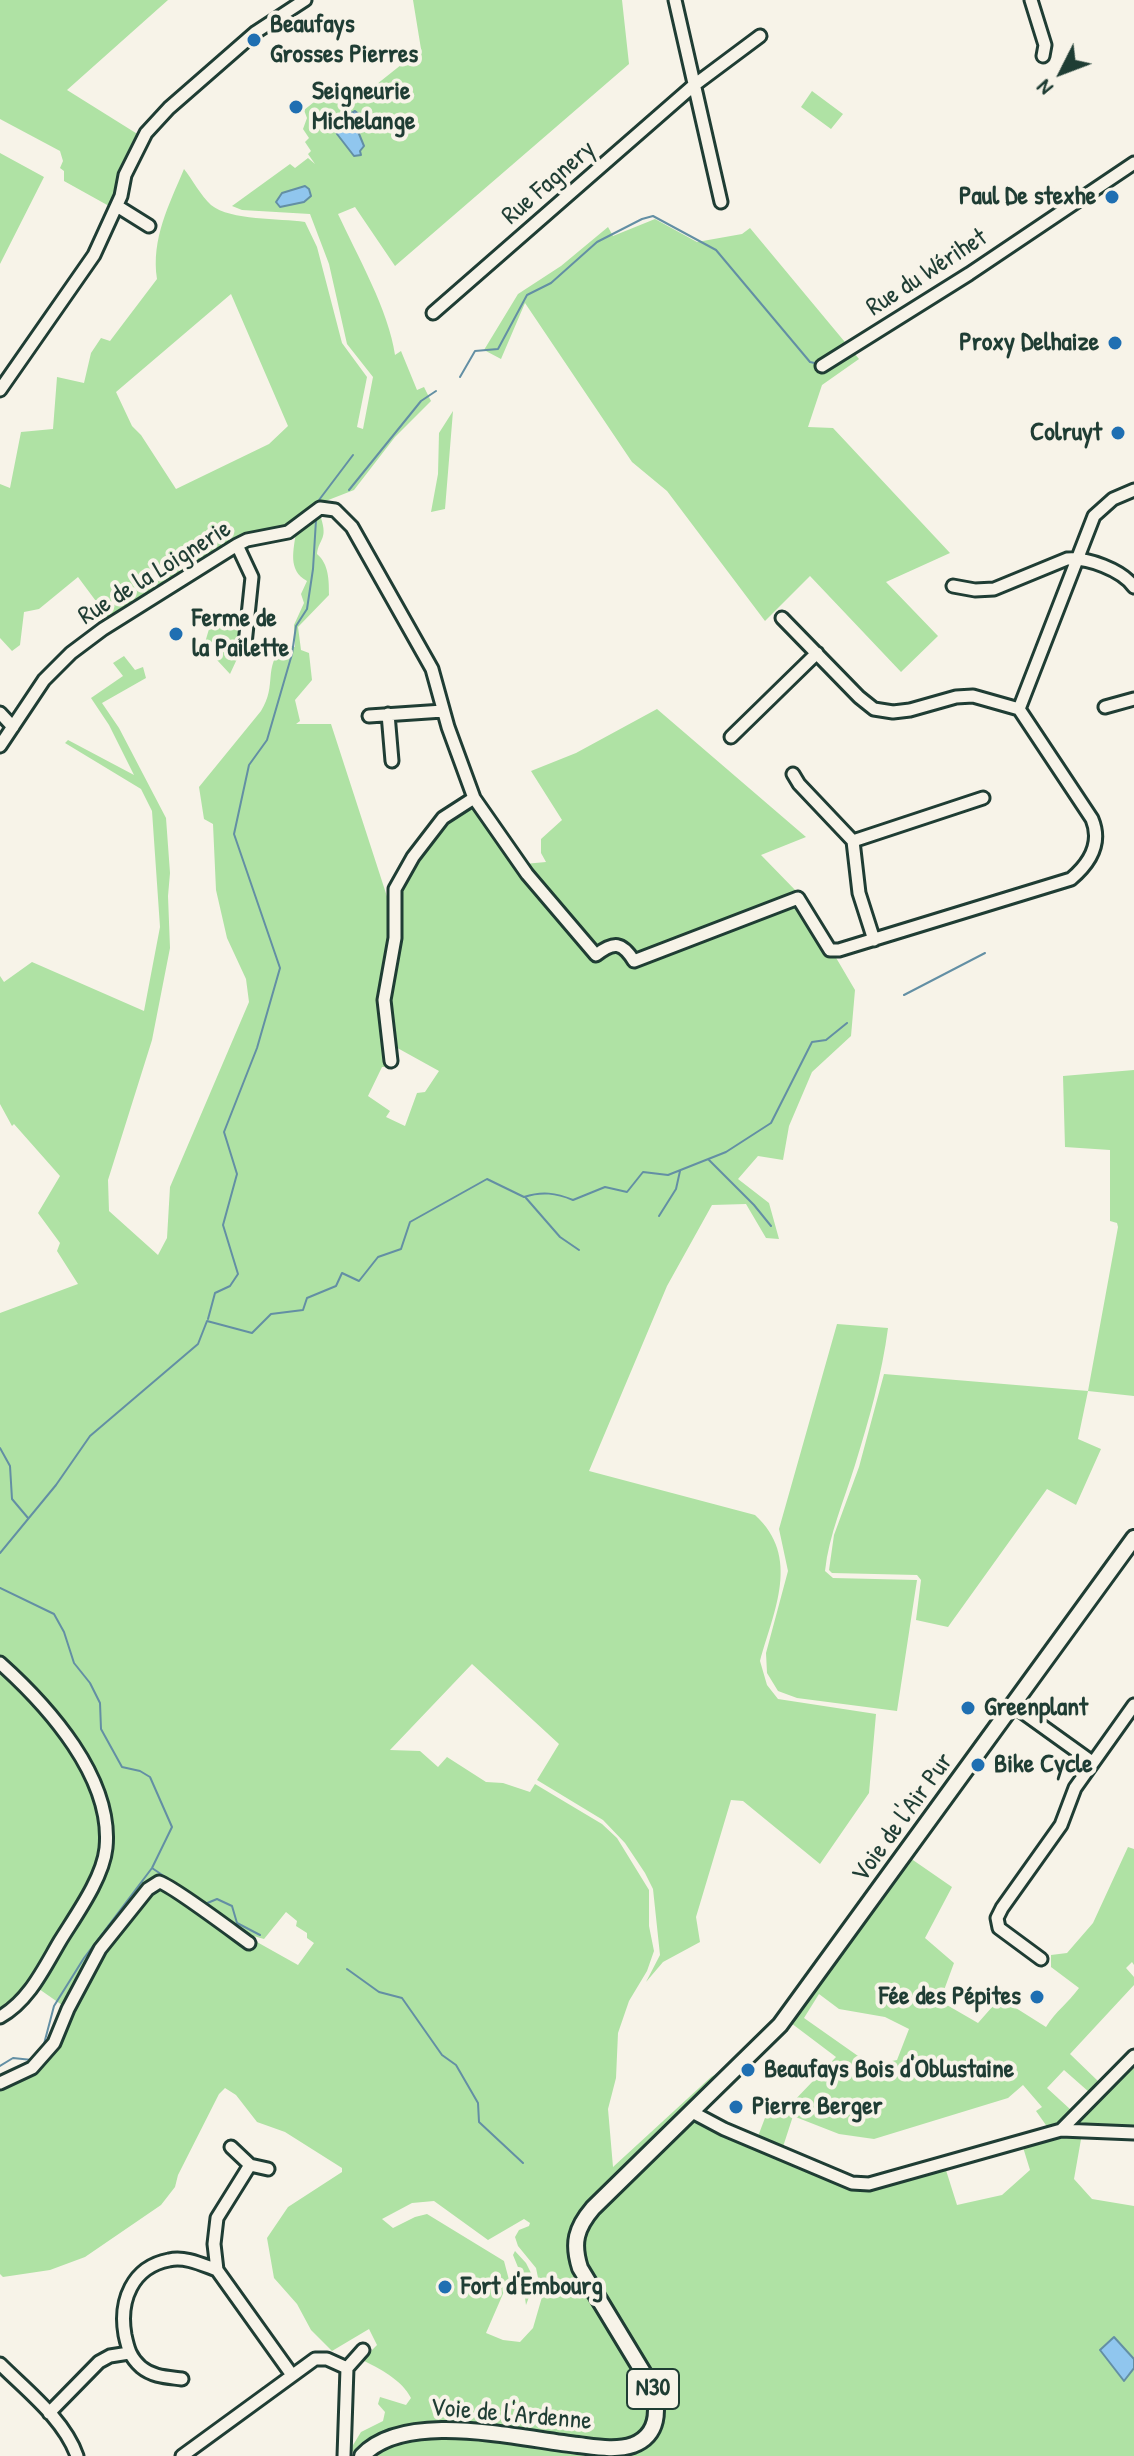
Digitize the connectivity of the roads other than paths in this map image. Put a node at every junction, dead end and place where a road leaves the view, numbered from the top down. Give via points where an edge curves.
1 (305, 0) edge
2 (675, 0) edge
3 (1031, 0) edge
4 (760, 36) dead end
5 (1043, 56) dead end
6 (693, 86) junction
7 (1134, 163) edge
8 (721, 202) dead end
9 (117, 206) junction
10 (149, 226) dead end
11 (433, 313) dead end
12 (822, 366) dead end
13 (0, 390) edge
14 (1134, 490) edge
15 (237, 545) junction
16 (1078, 558) junction
17 (953, 586) dead end
18 (1134, 587) edge
19 (782, 618) dead end
20 (245, 644) dead end
21 (817, 653) junction
22 (1134, 699) edge
23 (1105, 707) dead end
24 (1019, 709) junction
25 (443, 711) junction
26 (0, 713) edge
27 (388, 714) junction
28 (369, 716) dead end
29 (13, 727) junction
30 (731, 737) dead end
31 (0, 746) edge
32 (392, 761) dead end
33 (793, 774) dead end
34 (474, 798) junction
35 (983, 798) dead end
36 (853, 841) junction
37 (874, 940) junction
38 (391, 1061) dead end
39 (1134, 1538) edge
40 (0, 1663) edge
41 (1134, 1705) edge
42 (1014, 1706) junction
43 (1092, 1762) junction
44 (249, 1943) dead end
45 (1041, 1959) dead end
46 (0, 2017) edge
47 (1134, 2056) edge
48 (0, 2083) edge
49 (692, 2112) junction
50 (1061, 2130) junction
51 (1134, 2133) edge
52 (231, 2147) dead end
53 (250, 2165) junction
54 (268, 2169) dead end
55 (217, 2270) junction
56 (363, 2350) dead end
57 (129, 2353) junction
58 (0, 2364) edge
59 (347, 2368) junction
60 (292, 2375) junction
61 (182, 2379) dead end
62 (49, 2413) junction
63 (77, 2456) edge
64 (182, 2456) edge
65 (344, 2456) edge
66 (362, 2456) edge

1 - 9 street via 256,32 158,119 136,150
2 - 6 street
3 - 5 street via 1045,45
4 - 6 street, Rue Fagnery
6 - 8 street
6 - 11 street, Rue Fagnery
7 - 12 street, Rue du Wérihet
9 - 10 street
9 - 13 street via 94,255
14 - 16 street via 1094,516
15 - 20 street via 252,577
15 - 25 street, Rue de la Loignerie via 288,532 320,508 339,513 426,656
15 - 29 street, Rue de la Loignerie via 79,645 44,680
16 - 17 street via 994,589
16 - 18 street via 1122,575
16 - 24 street
19 - 21 street
21 - 24 street via 874,709 910,710 965,696
21 - 30 street
22 - 23 street
24 - 37 street via 1098,833 1079,872 1058,885
25 - 27 street
25 - 34 street, Rue de la Loignerie
26 - 29 street
27 - 28 street
27 - 32 street
29 - 31 street, Rue de la Loignerie
33 - 36 street
34 - 37 street, Rue de la Loignerie via 527,874 596,955 619,945 634,961 798,898 830,950
34 - 38 street via 443,818 395,889 395,938 384,1000
35 - 36 street
36 - 37 street via 859,893
39 - 42 main road, Voie de l'Air Pur / N30
40 - 46 street via 66,1733 89,1773 105,1815 106,1850 92,1889 30,1992
41 - 43 street
42 - 43 street
42 - 49 main road, Voie de l'Air Pur / N30 via 780,2025
43 - 45 street via 1061,1825 997,1918 999,1928
44 - 48 street via 159,1882 100,1949 54,2043 32,2068
47 - 50 street
49 - 50 street via 861,2184
49 - 66 main road, Voie de l'Ardenne / N30 via 593,2208 576,2235 580,2268 652,2387 657,2417 646,2437 634,2445 605,2448 423,2430 387,2438
50 - 51 street
52 - 53 street
53 - 54 street
53 - 55 street via 217,2218
55 - 57 street via 172,2259 151,2266 133,2281 124,2301
55 - 60 street
56 - 59 street
57 - 61 street via 158,2376
57 - 62 street via 99,2362
58 - 62 street
59 - 60 street via 315,2359
59 - 65 street
60 - 64 street
62 - 63 street

